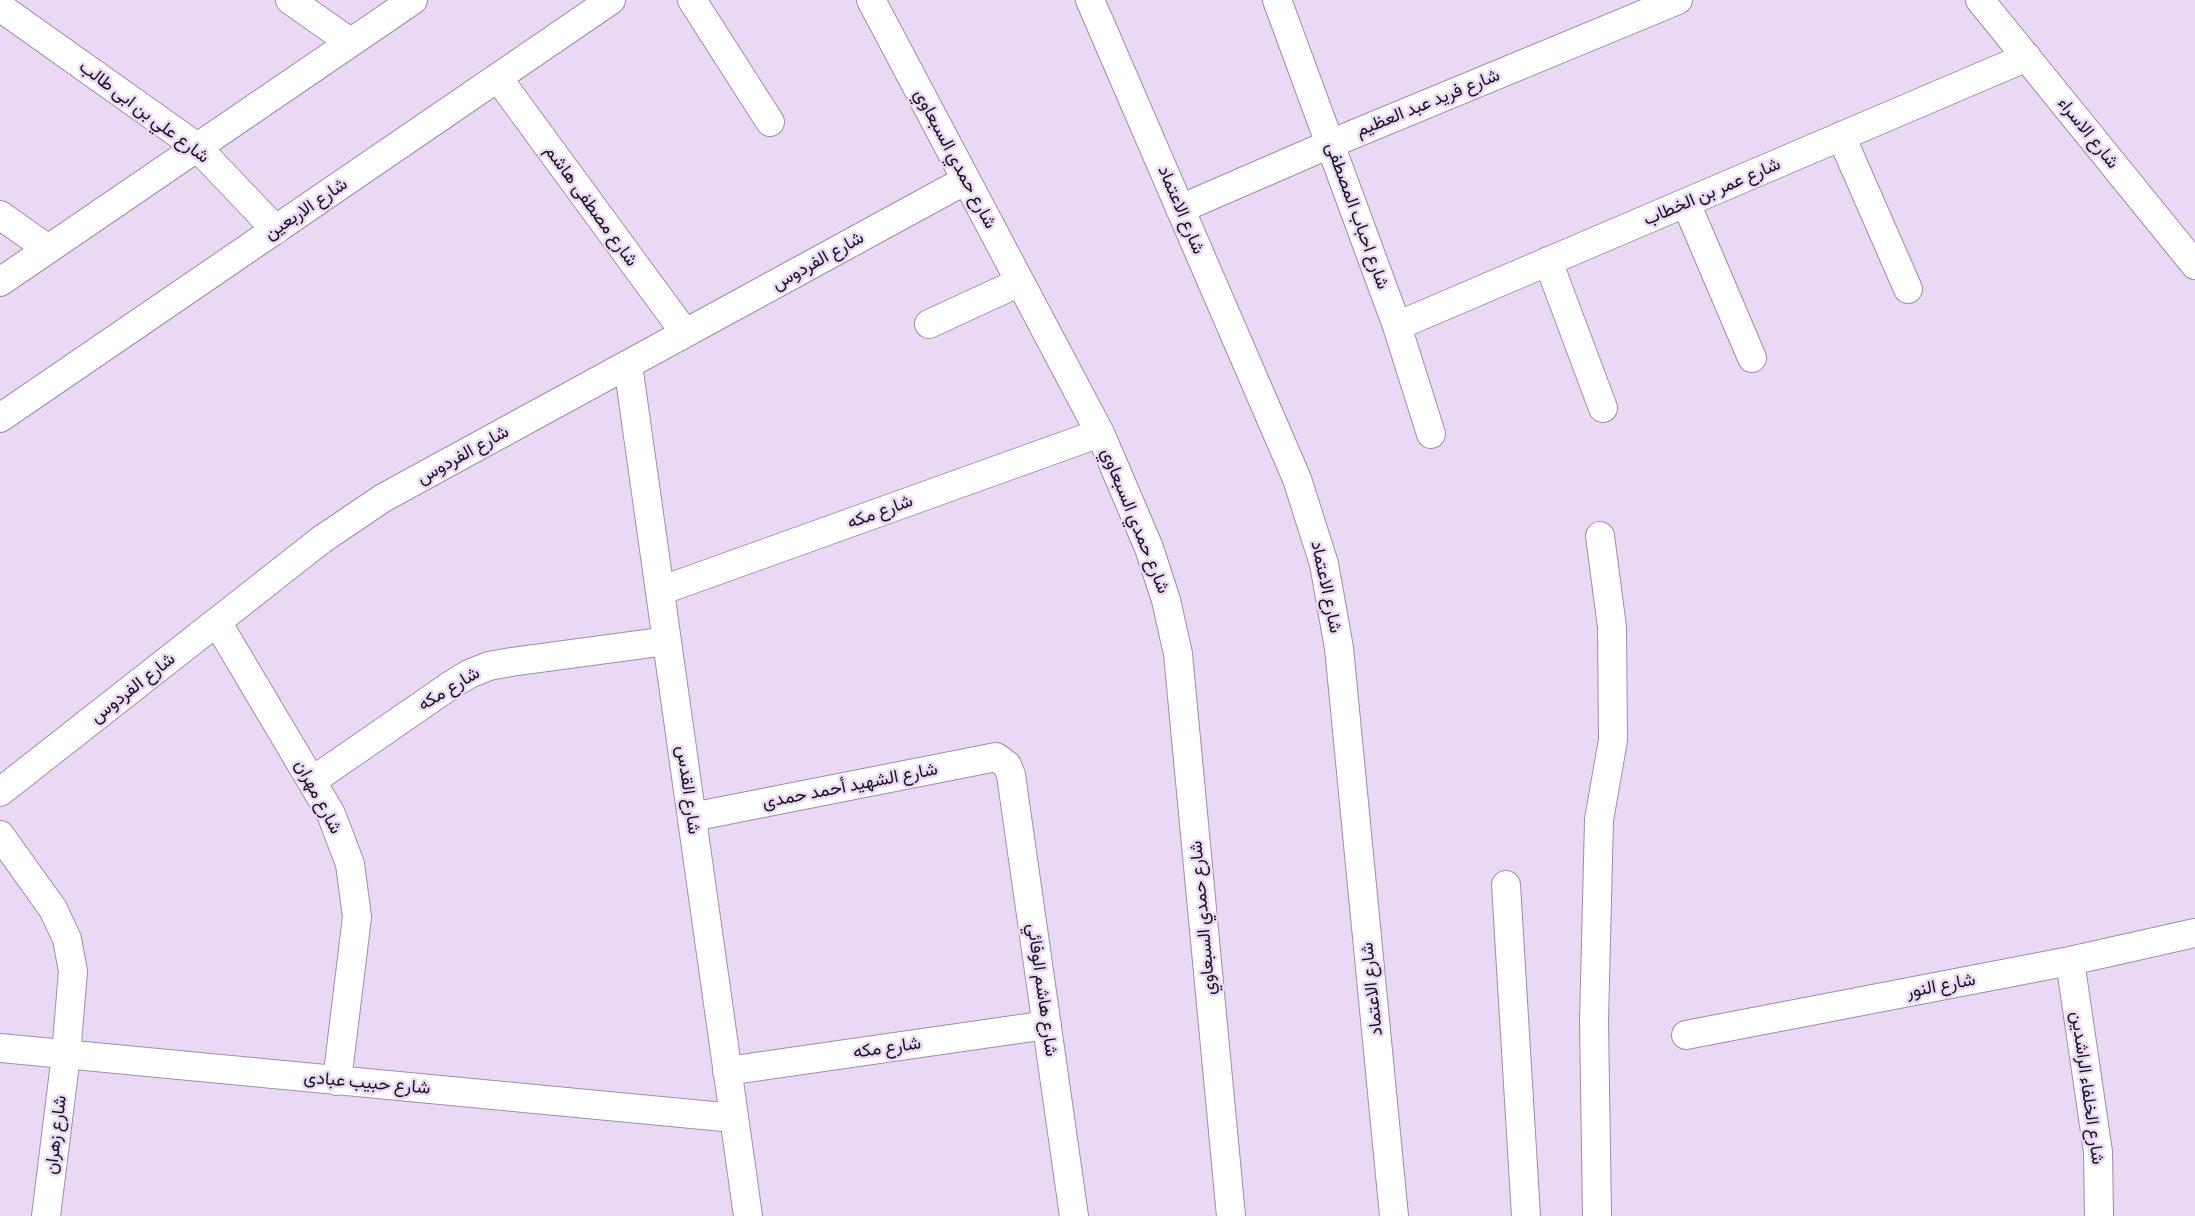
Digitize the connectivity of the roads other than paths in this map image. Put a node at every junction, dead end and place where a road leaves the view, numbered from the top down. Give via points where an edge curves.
1 (290, 0) edge
2 (412, 0) edge
3 (611, 0) edge
4 (692, 0) edge
5 (871, 0) edge
6 (1090, 0) edge
7 (1277, 0) edge
8 (1678, 0) edge
9 (1980, 0) edge
10 (0, 7) edge
11 (350, 42) junction
12 (2026, 57) junction
13 (498, 78) junction
14 (770, 122) dead end
15 (1841, 136) junction
16 (1330, 144) junction
17 (197, 147) junction
18 (966, 180) junction
19 (1686, 203) junction
20 (1180, 210) junction
21 (0, 215) edge
22 (276, 230) junction
23 (48, 249) junction
24 (1548, 262) junction
25 (2195, 265) edge
26 (0, 282) edge
27 (1020, 282) junction
28 (1908, 290) dead end
29 (929, 324) dead end
30 (1397, 326) junction
31 (685, 333) junction
32 (1752, 358) dead end
33 (628, 365) junction
34 (1603, 408) dead end
35 (0, 418) edge
36 (1100, 433) junction
37 (1431, 434) dead end
38 (1600, 536) dead end
39 (660, 591) junction
40 (217, 622) junction
41 (667, 642) junction
42 (1006, 765) joint
43 (312, 781) junction
44 (0, 792) edge
45 (692, 817) junction
46 (0, 835) edge
47 (1506, 885) dead end
48 (2195, 933) edge
49 (2070, 961) junction
50 (1047, 1024) junction
51 (1686, 1035) dead end
52 (0, 1048) edge
53 (66, 1055) junction
54 (727, 1071) junction
55 (337, 1081) junction
56 (734, 1118) junction
57 (46, 1216) edge
58 (748, 1216) edge
59 (1074, 1216) edge
60 (1231, 1216) edge
61 (1394, 1216) edge
62 (1526, 1216) edge
63 (1597, 1216) edge
64 (2099, 1216) edge

1 - 11 street
2 - 11 street
3 - 13 street, شارع الاربعين
4 - 14 street
5 - 18 street, شارع حمدي السبعاوي
6 - 20 street, شارع الاعتماد
7 - 16 street, شارع احباب المصطفى
8 - 16 street, شارع فريد عبد العظيم
9 - 12 street, شارع الاسراء
10 - 17 street, شارع علي بن ابى طالب
11 - 17 street
12 - 15 street, شارع عمر بن الخطاب
12 - 25 street, شارع الاسراء
13 - 22 street, شارع الاربعين
13 - 31 street, شارع مصطفى هاشم
15 - 19 street, شارع عمر بن الخطاب
15 - 28 street
16 - 20 street, شارع فريد عبد العظيم
16 - 30 street, شارع احباب المصطفى
17 - 22 street, شارع علي بن ابى طالب
17 - 23 street
18 - 27 street, شارع حمدي السبعاوي
18 - 31 street, شارع الفردوس
19 - 24 street, شارع عمر بن الخطاب
19 - 32 street
20 - 61 street, شارع الاعتماد via 1297,479 1324,564 1339,648
21 - 23 street
22 - 35 street, شارع الاربعين
23 - 26 street
24 - 30 street, شارع عمر بن الخطاب
24 - 34 street
27 - 29 street
27 - 36 street, شارع حمدي السبعاوي
30 - 37 street, شارع احباب المصطفى
31 - 33 street, شارع الفردوس
33 - 39 street, شارع القدس
33 - 40 street, شارع الفردوس via 383,498 321,540
36 - 39 street, شارع مكه
36 - 60 street, شارع حمدي السبعاوي via 1149,548 1166,600 1178,654
38 - 63 street via 1612,627 1613,740 1599,820 1594,1021
39 - 41 street, شارع القدس
40 - 43 street, شارع مهران
40 - 44 street, شارع الفردوس
41 - 43 street, شارع مكه via 489,666 451,685
41 - 45 street, شارع القدس
42 - 45 street, شارع الشهيد أحمد حمدى via 996,757 986,758
42 - 50 street, شارع هاشم الوفائي via 1011,776
43 - 55 street, شارع مهران via 332,814 350,864 357,918
45 - 54 street, شارع القدس
46 - 53 street, شارع زهران via 54,908 66,939 73,971
47 - 62 street
48 - 49 street, شارع النور
49 - 51 street, شارع النور
49 - 64 street, شارع الخلفاء الراشدين via 2098,1152
50 - 54 street, شارع مكه
50 - 59 street, شارع هاشم الوفائي
52 - 53 street, شارع حبيب عبادى
53 - 55 street, شارع حبيب عبادى
53 - 57 street, شارع زهران
54 - 56 street, شارع القدس
55 - 56 street, شارع حبيب عبادى
56 - 58 street, شارع القدس

